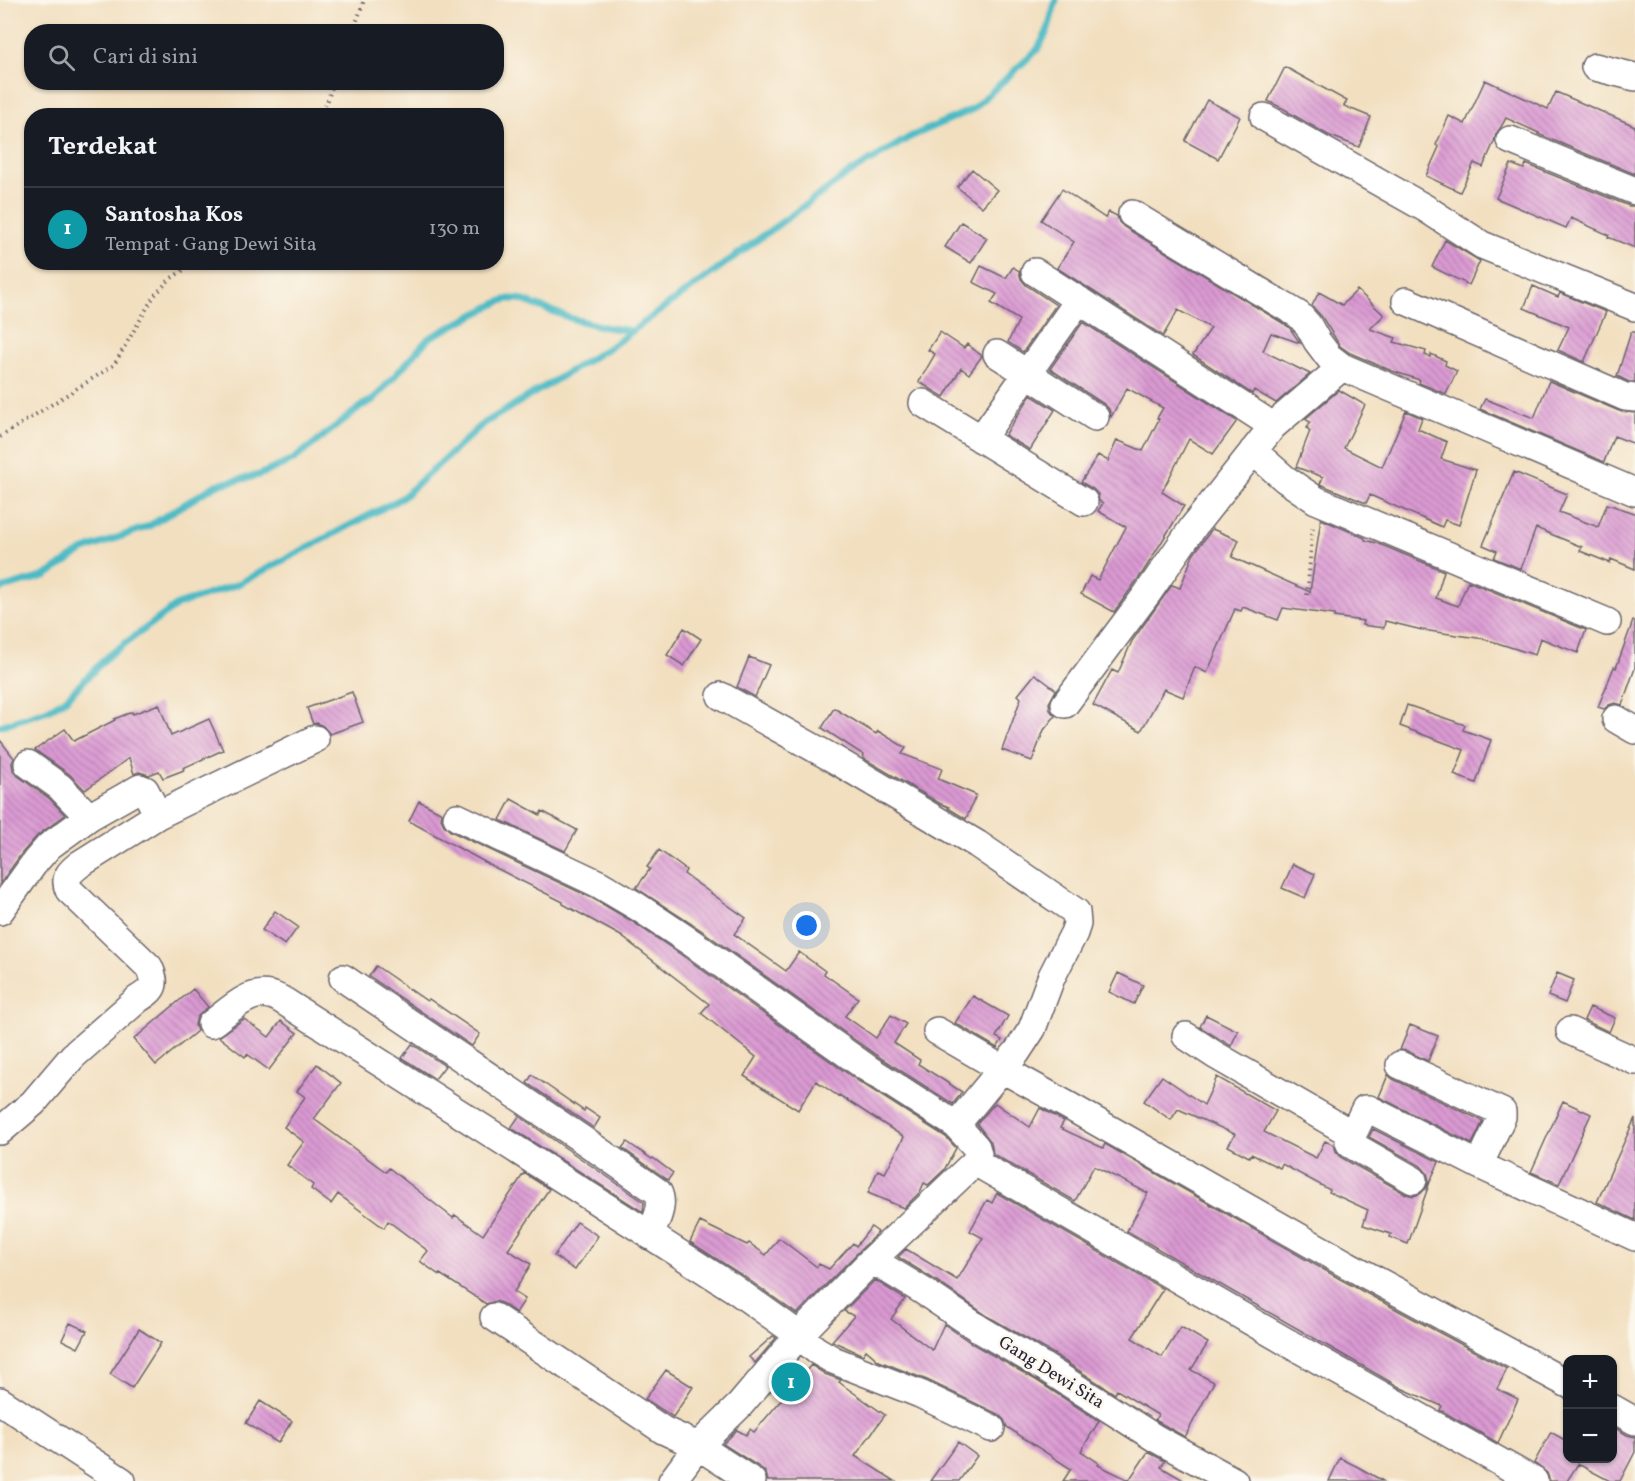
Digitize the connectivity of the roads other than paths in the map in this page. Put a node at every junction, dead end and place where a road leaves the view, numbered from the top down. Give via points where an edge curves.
1 (1595, 67) dead end
2 (1635, 77) edge
3 (1264, 117) dead end
4 (1510, 140) dead end
5 (1635, 192) edge
6 (1132, 214) dead end
7 (1035, 272) dead end
8 (1079, 300) junction
9 (1406, 301) dead end
10 (1635, 307) edge
11 (997, 354) dead end
12 (1342, 367) junction
13 (1027, 375) junction
14 (1635, 398) edge
15 (923, 403) dead end
16 (1095, 417) dead end
17 (1273, 426) junction
18 (981, 439) junction
19 (1253, 451) junction
20 (1635, 492) edge
21 (1084, 502) dead end
22 (1607, 622) dead end
23 (721, 696) dead end
24 (1065, 704) dead end
25 (315, 739) dead end
26 (28, 764) dead end
27 (158, 814) junction
28 (89, 817) junction
29 (457, 817) dead end
30 (4, 898) edge
31 (343, 978) dead end
32 (211, 1024) dead end
33 (938, 1031) dead end
34 (1570, 1031) dead end
35 (1186, 1036) dead end
36 (1635, 1061) edge
37 (1400, 1065) dead end
38 (1002, 1069) junction
39 (956, 1125) junction
40 (0, 1131) edge
41 (1352, 1134) junction
42 (975, 1162) junction
43 (1479, 1165) junction
44 (1413, 1180) dead end
45 (650, 1236) junction
46 (1635, 1238) edge
47 (872, 1260) junction
48 (494, 1317) dead end
49 (800, 1335) junction
50 (1563, 1381) edge
51 (0, 1401) edge
52 (1614, 1409) edge
53 (1635, 1421) edge
54 (991, 1428) dead end
55 (698, 1446) junction
56 (122, 1481) edge
57 (672, 1481) edge
58 (752, 1481) edge
59 (1234, 1481) edge
60 (1534, 1481) edge

1 - 2 street
3 - 10 street via 1434,213 1482,245
4 - 5 street
6 - 12 street via 1299,315 1329,357
7 - 8 street
8 - 13 street
8 - 17 street
9 - 14 street
11 - 13 street
12 - 17 street
12 - 20 street
13 - 16 street
13 - 18 street
15 - 18 street
17 - 19 street
18 - 21 street
19 - 22 street via 1316,500
19 - 24 street
23 - 38 street via 977,844 1076,912 1074,933 1051,978 1032,1029
25 - 27 street
26 - 28 street via 60,787
27 - 28 street via 140,788
27 - 40 street via 75,867 67,877 69,890 149,967 153,986 73,1056 33,1103
28 - 30 street via 41,853
29 - 39 street via 599,884 638,907 867,1068
31 - 45 street via 658,1192 661,1206
32 - 45 street via 248,997 260,994 282,1000
33 - 38 street
34 - 36 street
35 - 41 street
37 - 43 street via 1502,1112
38 - 39 street
38 - 50 street
39 - 42 street via 976,1147
41 - 43 street via 1363,1111 1369,1109
41 - 44 street via 1350,1144
42 - 47 street
42 - 60 street
43 - 46 street
45 - 49 street
47 - 49 street
47 - 59 street, Gang Dewi Sita via 1155,1438
48 - 55 street via 663,1430
49 - 54 street via 833,1360 920,1394
49 - 55 street via 740,1405
51 - 56 street
52 - 53 street
55 - 57 street
55 - 58 street

